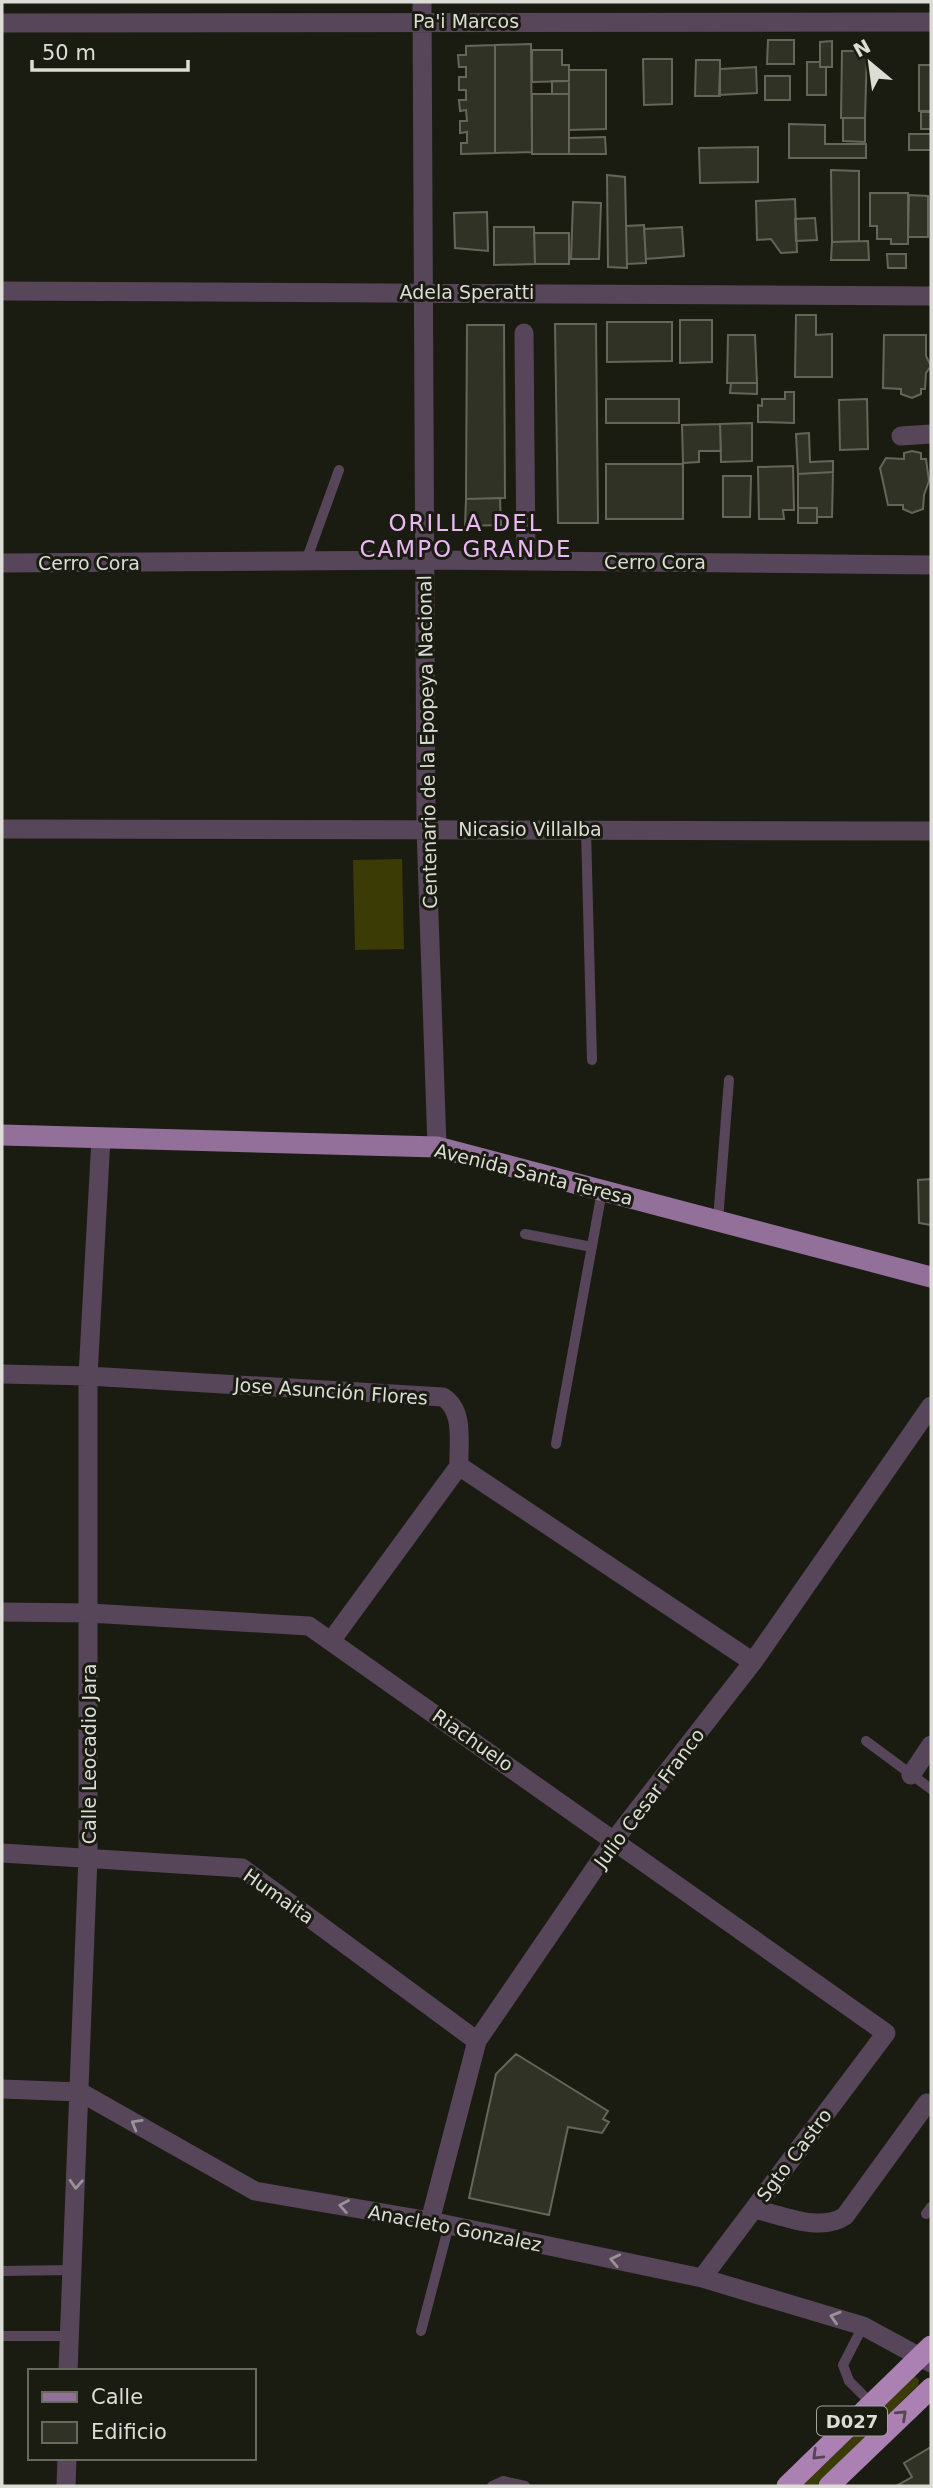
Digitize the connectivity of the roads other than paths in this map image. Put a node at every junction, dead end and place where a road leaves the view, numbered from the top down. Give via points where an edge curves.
1 (422, 12) edge
2 (931, 22) edge
3 (2, 23) edge
4 (2, 290) edge
5 (422, 292) junction
6 (931, 296) edge
7 (524, 333) dead end
8 (931, 434) edge
9 (901, 436) dead end
10 (339, 470) dead end
11 (306, 561) junction
12 (424, 561) junction
13 (526, 561) junction
14 (2, 563) edge
15 (931, 565) edge
16 (426, 828) junction
17 (2, 829) edge
18 (586, 829) junction
19 (931, 831) edge
20 (592, 1060) dead end
21 (729, 1080) dead end
22 (2, 1135) edge
23 (101, 1138) junction
24 (437, 1147) junction
25 (602, 1190) junction
26 (718, 1221) junction
27 (525, 1234) dead end
28 (592, 1247) junction
29 (931, 1277) edge
30 (2, 1374) edge
31 (88, 1376) junction
32 (931, 1406) edge
33 (556, 1444) dead end
34 (459, 1466) junction
35 (2, 1612) edge
36 (89, 1613) junction
37 (331, 1641) junction
38 (753, 1662) junction
39 (866, 1741) dead end
40 (931, 1745) edge
41 (911, 1775) junction
42 (931, 1788) edge
43 (615, 1839) junction
44 (2, 1853) edge
45 (89, 1856) junction
46 (886, 2033) joint
47 (477, 2041) junction
48 (2, 2089) edge
49 (80, 2092) junction
50 (927, 2103) dead end
51 (754, 2209) junction
52 (439, 2223) junction
53 (72, 2270) junction
54 (2, 2271) edge
55 (702, 2278) junction
56 (863, 2326) junction
57 (421, 2331) dead end
58 (2, 2336) edge
59 (69, 2336) junction
60 (927, 2355) edge
61 (68, 2369) edge
62 (931, 2388) edge
63 (871, 2403) junction
64 (67, 2460) edge
65 (66, 2486) edge
66 (492, 2486) edge
67 (525, 2486) edge
68 (787, 2486) edge
69 (829, 2486) edge

1 - 2 street, Pa'i Marcos
1 - 3 street, Pa'i Marcos
1 - 5 street, Centenario de la Epopeya Nacional
4 - 5 street, Adela Speratti
5 - 6 street, Adela Speratti
5 - 12 street, Centenario de la Epopeya Nacional
7 - 13 street
8 - 9 street
10 - 11 lane
11 - 12 street, Cerro Cora
11 - 14 street, Cerro Cora
12 - 13 street, Cerro Cora
12 - 16 street, Centenario de la Epopeya Nacional
13 - 15 street, Cerro Cora
16 - 17 street, Nicasio Villalba
16 - 18 street, Nicasio Villalba
16 - 24 street, Centenario de la Epopeya Nacional
18 - 19 street, Nicasio Villalba
18 - 20 lane
21 - 26 lane
22 - 23 main road, Avenida Santa Teresa
23 - 24 main road, Avenida Santa Teresa
23 - 31 street, Calle Leocadio Jara
24 - 25 main road, Avenida Santa Teresa
25 - 26 main road, Avenida Santa Teresa
25 - 28 lane
26 - 29 main road, Avenida Santa Teresa
27 - 28 lane
28 - 33 lane
30 - 31 street, Jose Asunción Flores
31 - 34 street, Jose Asunción Flores via 443,1397 458,1411
31 - 36 street, Calle Leocadio Jara
32 - 38 street, Julio Cesar Franco
34 - 37 street
34 - 38 street
35 - 36 street, Riachuelo
36 - 37 street, Riachuelo via 309,1626
36 - 45 street, Calle Leocadio Jara
37 - 43 street, Riachuelo
38 - 43 street, Julio Cesar Franco
39 - 41 lane
40 - 41 street
41 - 42 lane
43 - 46 street, Riachuelo
43 - 47 street, Julio Cesar Franco
44 - 45 street, Humaita
45 - 47 street, Humaita via 242,1868
45 - 49 street, Calle Leocadio Jara
46 - 51 street, Sgto Castro
47 - 52 street, Julio Cesar Franco
48 - 49 street, Anacleto Gonzalez
52 -> 49 street, Anacleto Gonzalez via 255,2191
49 -> 53 street, Calle Leocadio Jara
50 - 51 street via 845,2216 836,2222 822,2225
51 - 55 street, Sgto Castro
55 -> 52 street, Anacleto Gonzalez
52 - 57 lane
53 - 54 lane
53 - 59 street, Calle Leocadio Jara
56 -> 55 street, Anacleto Gonzalez
56 - 60 street, Anacleto Gonzalez
56 - 63 lane via 843,2365 849,2381
58 - 59 lane
59 - 61 street, Calle Leocadio Jara
60 - 63 highway, D027
69 -> 62 highway, D027
63 -> 68 highway, D027
64 - 65 street
66 - 67 lane via 503,2481

